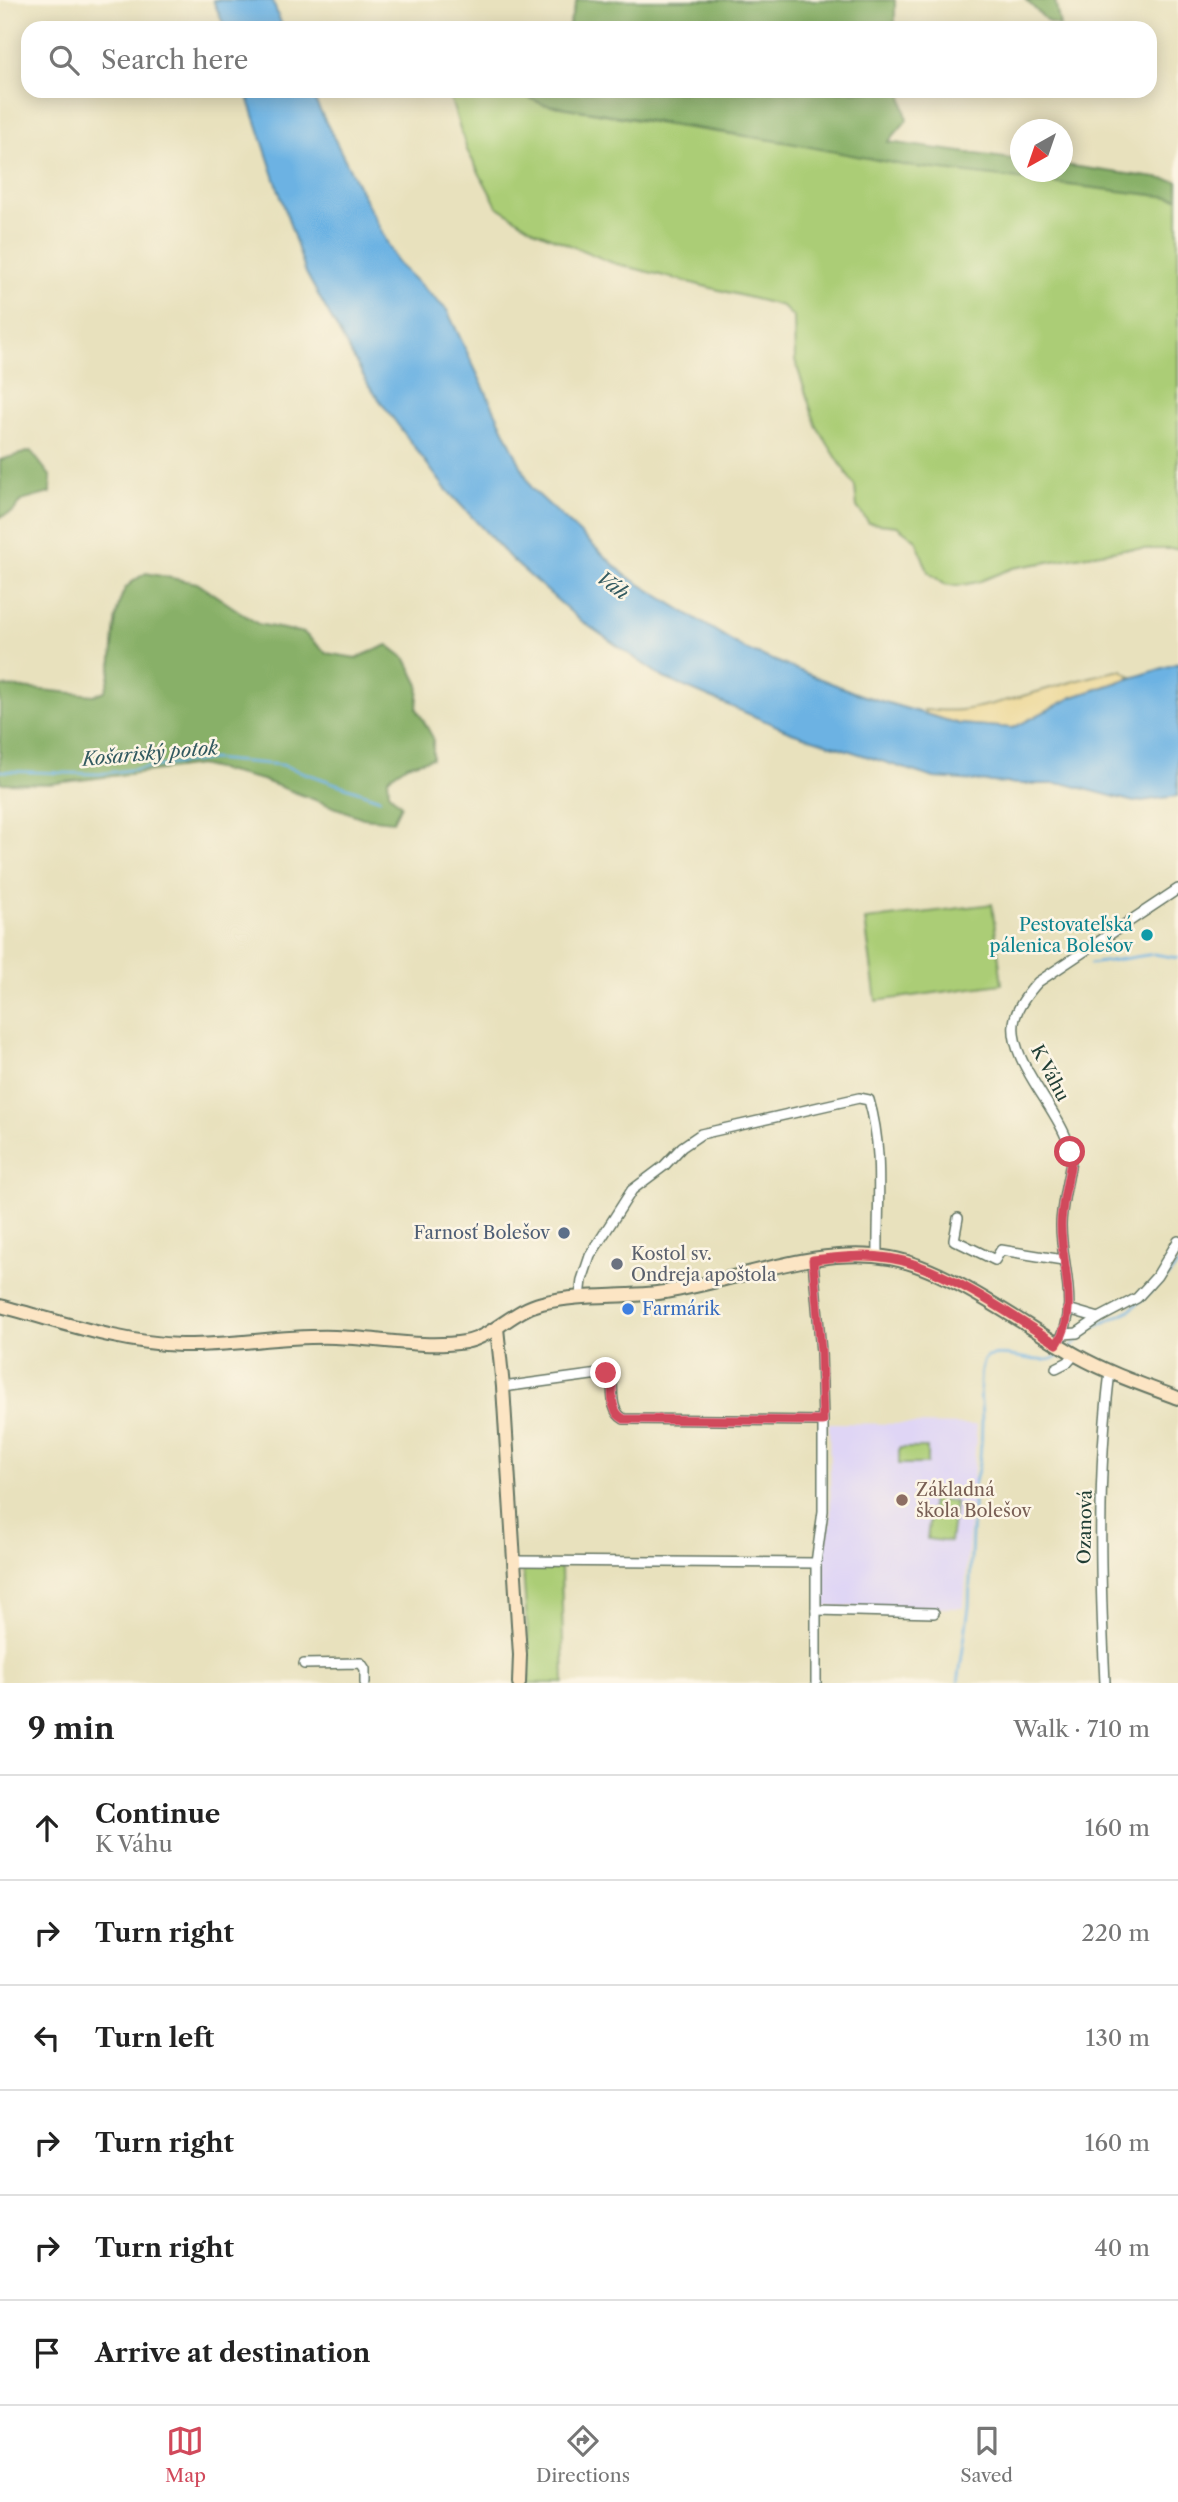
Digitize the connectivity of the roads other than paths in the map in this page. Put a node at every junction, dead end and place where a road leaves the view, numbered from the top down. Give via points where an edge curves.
1 (1178, 889) edge
2 (958, 1218) dead end
3 (1178, 1241) edge
4 (878, 1256) junction
5 (813, 1260) junction
6 (1063, 1260) junction
7 (579, 1298) junction
8 (0, 1306) edge
9 (1068, 1309) junction
10 (1099, 1318) junction
11 (497, 1328) junction
12 (1066, 1346) junction
13 (1056, 1368) dead end
14 (1111, 1372) junction
15 (503, 1387) junction
16 (1178, 1398) edge
17 (823, 1421) junction
18 (513, 1561) junction
19 (816, 1563) junction
20 (816, 1610) junction
21 (933, 1613) dead end
22 (304, 1664) dead end
23 (365, 1683) edge
24 (519, 1683) edge
25 (816, 1683) edge
26 (1105, 1683) edge

1 - 6 street, K Váhu via 1038,982 1015,1017 1013,1030 1021,1057 1068,1142 1071,1161 1061,1219
2 - 6 street via 954,1240 995,1260 1000,1250
3 - 10 street via 1137,1298
4 - 5 main road
4 - 7 street via 877,1126 869,1100 859,1098 701,1134 682,1147 632,1191 590,1256
4 - 12 main road via 939,1275
5 - 7 main road via 662,1293
5 - 17 street
6 - 9 street, K Váhu via 1070,1293
7 - 11 main road via 531,1307
8 - 11 main road via 118,1338 181,1345 334,1337 454,1343
9 - 10 street
9 - 12 street, K Váhu
10 - 12 street
11 - 15 main road
12 - 13 street via 1068,1362
12 - 14 main road
14 - 16 main road
14 - 26 street, Ozanová via 1102,1456
15 - 17 street via 606,1373 612,1379 614,1410 624,1419
15 - 18 main road
17 - 19 street
18 - 19 street
18 - 24 main road
19 - 20 street
20 - 21 street
20 - 25 street
22 - 23 street via 361,1663

